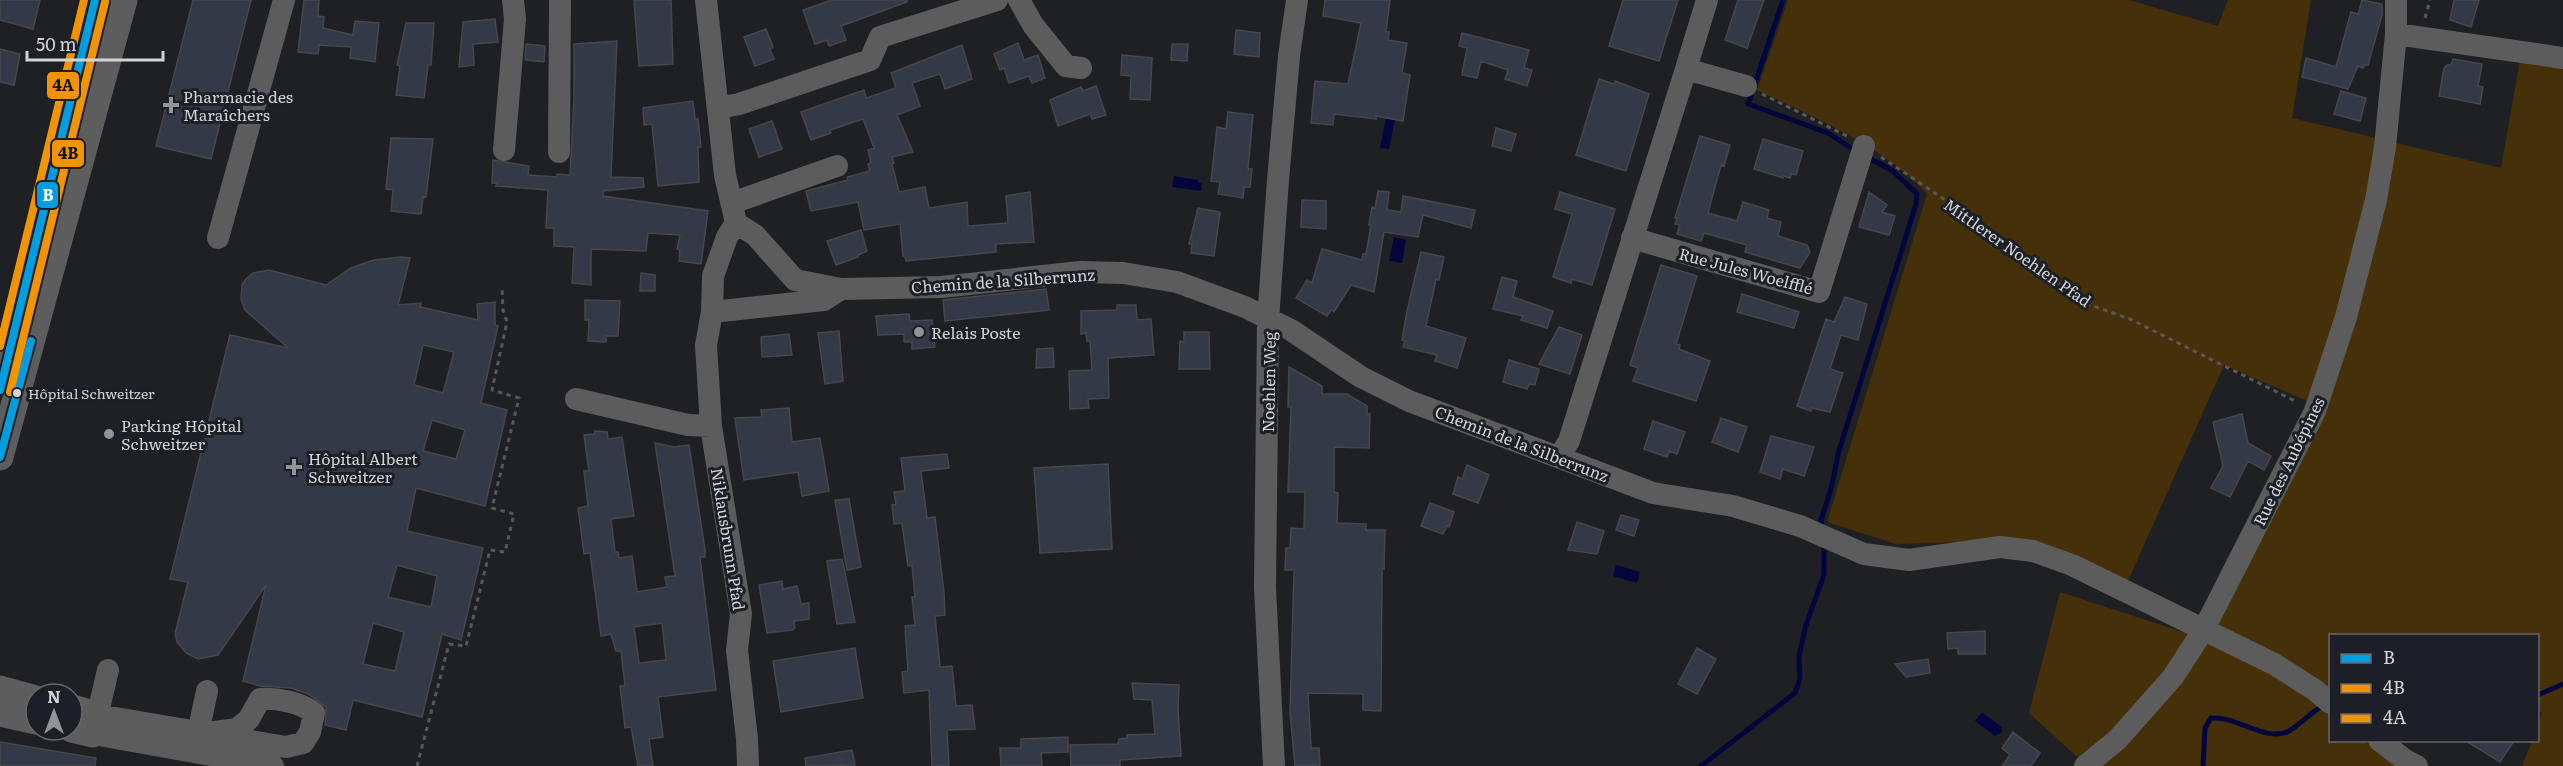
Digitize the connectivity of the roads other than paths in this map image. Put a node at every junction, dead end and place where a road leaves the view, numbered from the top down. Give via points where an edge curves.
1 (95, 0) edge
2 (124, 0) edge
3 (284, 0) edge
4 (513, 0) edge
5 (560, 0) edge
6 (706, 0) edge
7 (997, 0) edge
8 (1019, 0) edge
9 (1297, 0) edge
10 (1707, 0) edge
11 (2396, 0) edge
12 (2396, 34) junction
13 (2563, 58) edge
14 (1081, 68) dead end
15 (1686, 69) junction
16 (1753, 90) road end
17 (719, 108) junction
18 (1864, 146) road end
19 (504, 150) dead end
20 (559, 152) dead end
21 (837, 166) dead end
22 (734, 213) junction
23 (218, 238) dead end
24 (1632, 238) junction
25 (795, 280) junction
26 (842, 289) junction
27 (787, 303) junction
28 (712, 312) junction
29 (1268, 320) junction
30 (2, 377) edge
31 (576, 399) dead end
32 (711, 426) junction
33 (1559, 456) junction
34 (0, 457) edge
35 (2204, 629) junction
36 (108, 670) dead end
37 (0, 689) edge
38 (207, 691) dead end
39 (24, 696) edge
40 (2323, 696) edge
41 (0, 713) edge
42 (24, 718) edge
43 (84, 722) edge
44 (199, 738) junction
45 (2380, 742) edge
46 (273, 766) edge
47 (748, 766) edge
48 (1274, 766) edge
49 (2085, 766) edge
50 (2417, 766) edge

1 - 30 main road
2 - 34 main road
3 - 23 street
4 - 19 street via 515,19
5 - 20 street
6 - 17 street
7 - 17 street via 880,37 870,60
8 - 14 street via 1033,26 1066,66
9 - 29 street, Noehlen Weg
10 - 15 street
11 - 12 street, Rue des Aubépines
12 - 13 street
12 - 35 street, Rue des Aubépines via 2376,200 2346,317 2315,411
15 - 16 street
15 - 24 street
17 - 22 street via 725,175
18 - 24 street, Rue Jules Woelfflé via 1819,292
21 - 22 street
22 - 25 street
22 - 28 street via 713,276
24 - 33 street via 1569,441
25 - 26 street, Chemin de la Silberrunz
25 - 27 street
26 - 27 street, Chemin de la Silberrunz via 824,300
26 - 29 street, Chemin de la Silberrunz via 941,287 1080,272 1123,273 1177,282 1245,307
27 - 28 street, Chemin de la Silberrunz
28 - 32 street, Niklausbrunn Pfad via 706,345
29 - 33 street, Chemin de la Silberrunz via 1291,330 1361,377 1409,401
29 - 48 street, Noehlen Weg via 1265,588
31 - 32 street via 688,425
32 - 47 street, Niklausbrunn Pfad via 741,614 737,650
33 - 35 street, Chemin de la Silberrunz via 1653,493 1732,506 1800,526 1864,554 1909,560 2000,547 2033,551 2072,565
35 - 40 street, Chemin de la Silberrunz via 2274,664
35 - 49 street, Rue des Aubépines via 2173,677 2117,740
36 - 43 street
37 - 39 main road
38 - 44 street
41 - 42 main road
43 - 44 street
44 - 46 street
45 - 50 street

